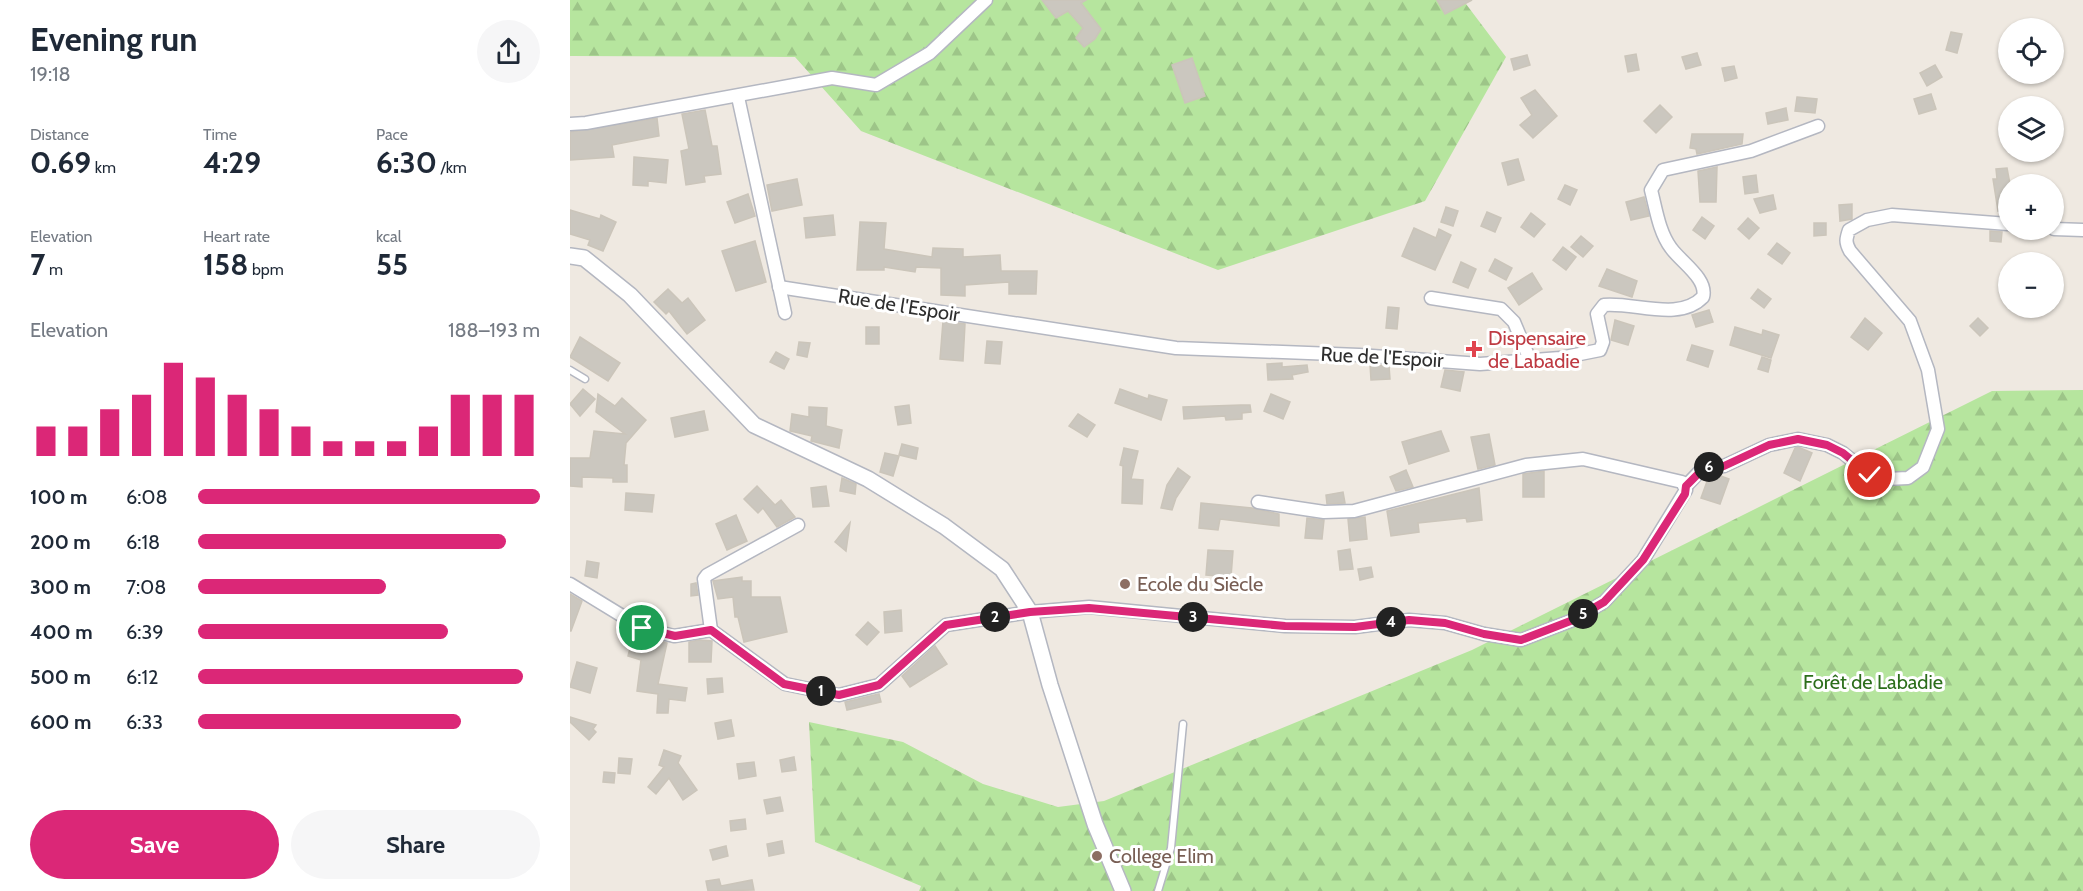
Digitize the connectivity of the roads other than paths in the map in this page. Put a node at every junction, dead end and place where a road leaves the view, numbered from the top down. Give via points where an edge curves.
1 (986, 0) edge
2 (738, 97) junction
3 (570, 124) edge
4 (1818, 126) dead end
5 (1998, 223) edge
6 (2064, 229) edge
7 (2083, 230) edge
8 (570, 256) edge
9 (779, 287) junction
10 (1431, 298) dead end
11 (785, 313) dead end
12 (1530, 360) junction
13 (570, 370) edge
14 (585, 379) dead end
15 (1686, 486) junction
16 (1258, 502) dead end
17 (798, 525) dead end
18 (570, 584) edge
19 (1030, 612) junction
20 (711, 630) junction
21 (1183, 724) dead end
22 (1123, 891) edge
23 (1158, 891) edge

1 - 2 street via 930,53 876,85 832,78
2 - 3 street
2 - 9 street
4 - 12 street, Rue de l'Espoir via 1744,153 1663,170 1651,190 1663,234 1703,285 1703,297 1691,307 1667,309 1604,305 1597,314 1603,342 1597,352
5 - 15 street via 1892,215 1867,220 1849,230 1845,242 1910,321 1928,370 1938,429 1923,467 1908,478 1870,475 1827,445 1798,439 1769,445 1724,466 1704,468
6 - 7 street
8 - 19 street via 584,258 630,295 754,425 868,479 944,526 1002,569
9 - 11 street
9 - 12 street, Rue de l'Espoir via 1176,348 1480,364
10 - 12 street via 1501,309 1514,322
13 - 14 lane
15 - 16 street via 1583,459 1526,465 1354,511 1324,512
15 - 19 street via 1685,494 1643,560 1604,602 1573,620 1521,640 1445,623 1409,620 1355,627 1285,626 1089,608
17 - 20 street via 707,575 704,579
18 - 20 street via 642,628 675,636
19 - 20 street via 946,625 879,685 839,695 784,684
19 - 22 street via 1095,824
21 - 23 lane via 1171,848

